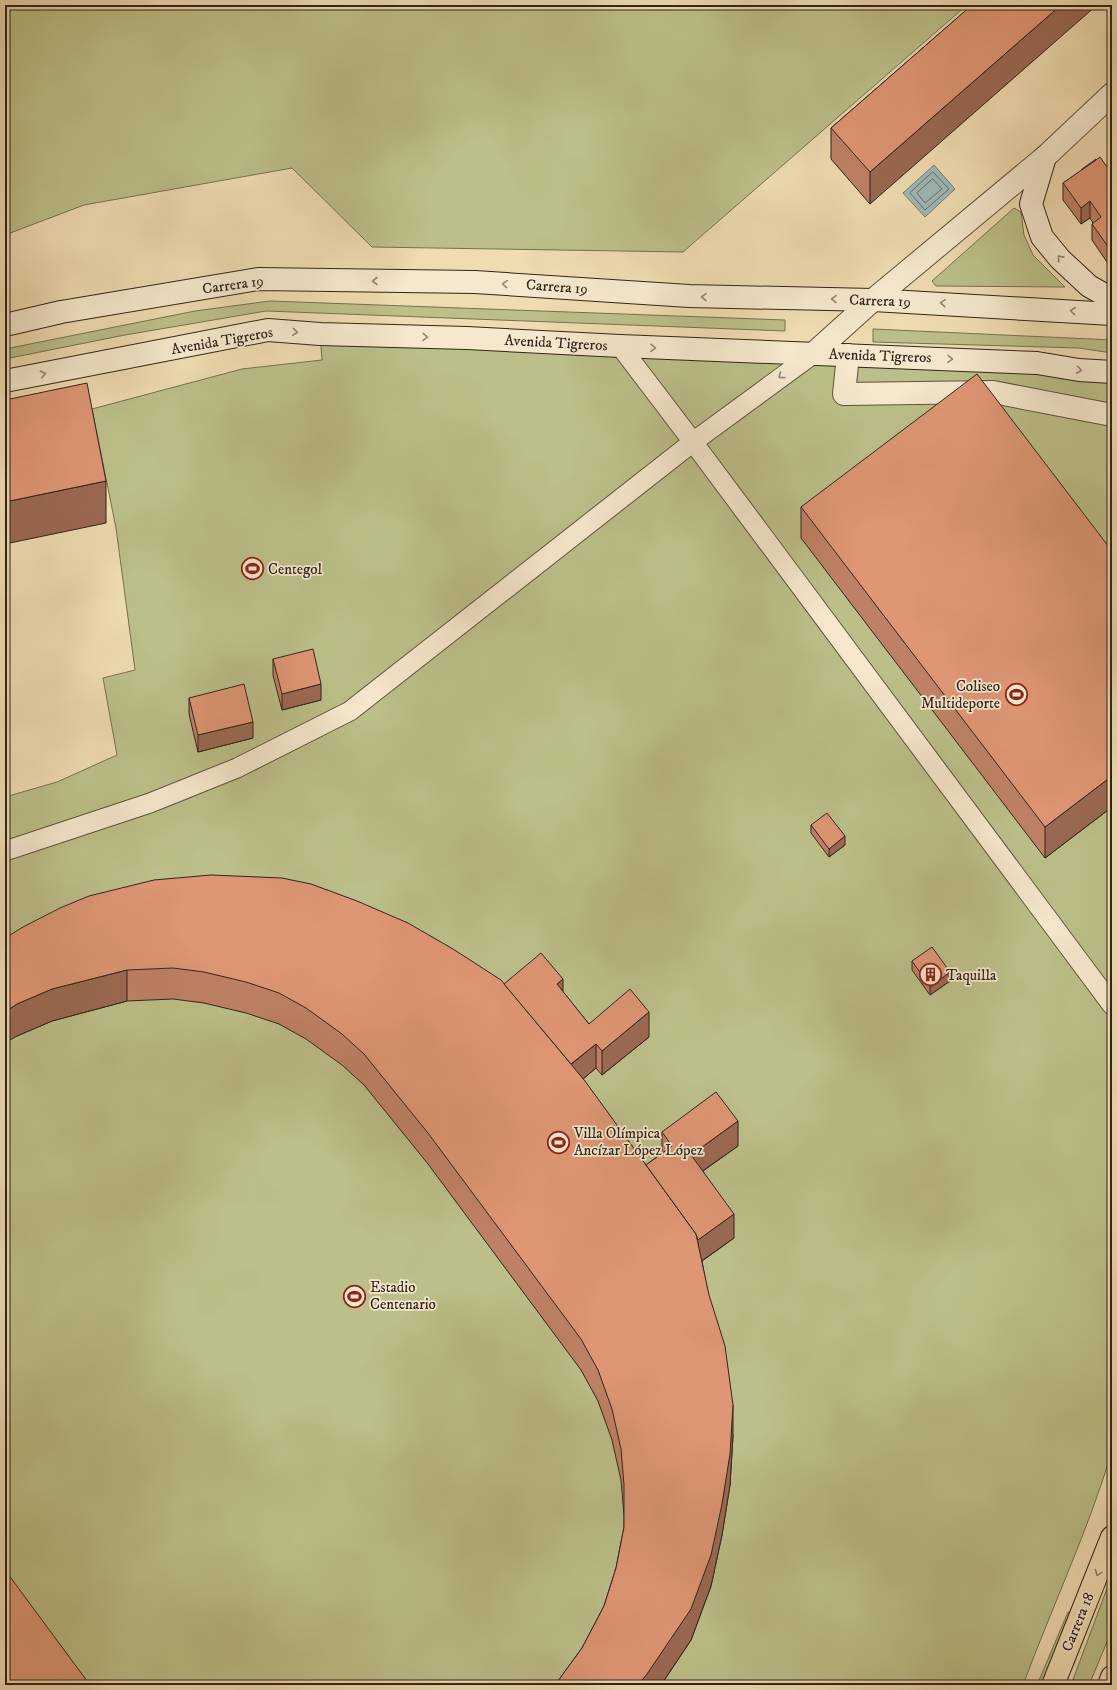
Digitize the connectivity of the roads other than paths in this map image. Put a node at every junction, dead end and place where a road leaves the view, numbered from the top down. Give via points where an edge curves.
1 (1112, 94) edge
2 (1045, 157) junction
3 (1112, 299) edge
4 (873, 300) junction
5 (1112, 314) edge
6 (5, 325) edge
7 (620, 346) junction
8 (813, 354) junction
9 (848, 355) junction
10 (1112, 372) edge
11 (5, 382) edge
12 (1112, 416) edge
13 (693, 442) junction
14 (5, 851) edge
15 (1112, 1005) edge
16 (1112, 1537) edge
17 (1112, 1677) edge
18 (1053, 1685) edge
19 (1109, 1685) edge

1 - 2 street
3 -> 2 street via 1089,286 1060,259 1042,237 1031,204
2 - 4 street
5 -> 4 street, Carrera 19
4 -> 6 street, Carrera 19 via 689,296 475,282 258,279 61,312
4 - 8 street
7 -> 8 street, Avenida Tigreros
11 -> 7 street, Avenida Tigreros via 268,330
7 - 13 lane
8 - 9 street, Avenida Tigreros
8 -> 13 lane
9 -> 10 street, Avenida Tigreros via 1037,363
9 - 12 street via 844,394 993,392
13 - 14 lane via 350,711 237,768 150,803
13 - 15 lane
16 -> 18 main road, Carrera 18
17 - 19 main road

